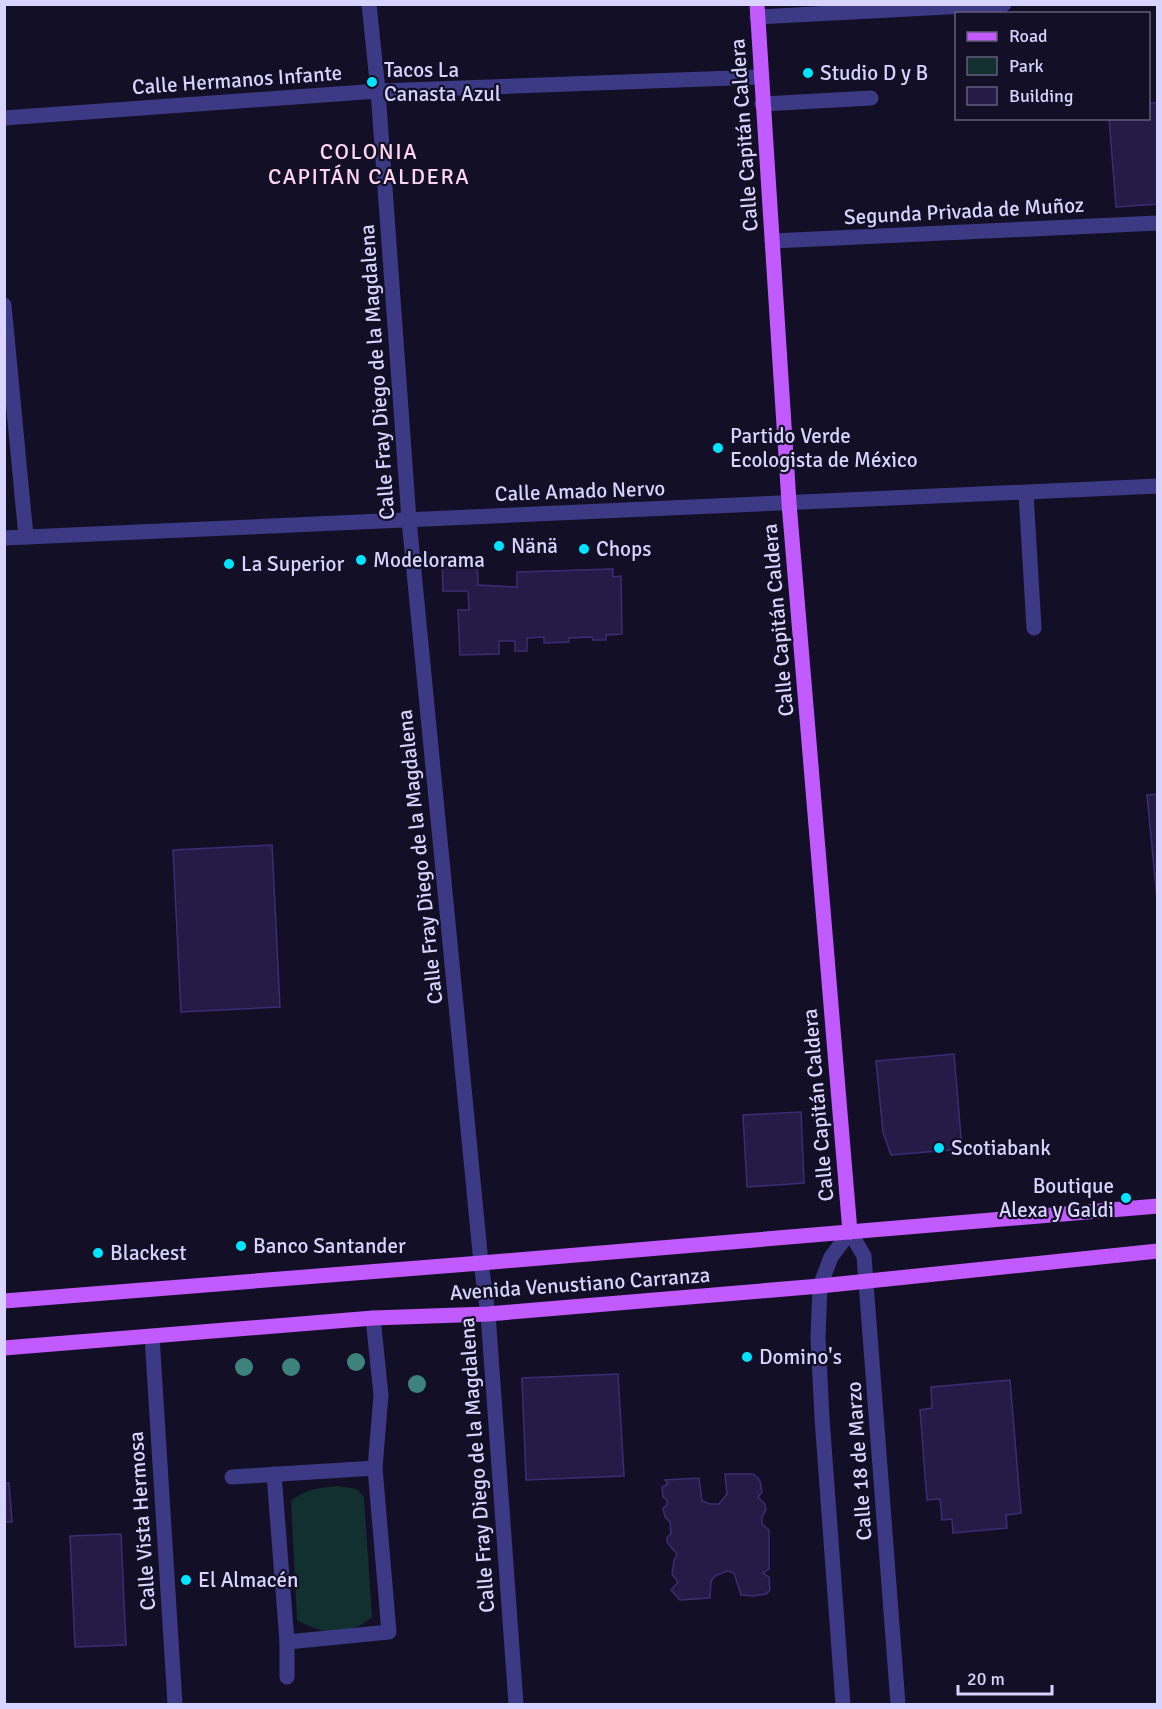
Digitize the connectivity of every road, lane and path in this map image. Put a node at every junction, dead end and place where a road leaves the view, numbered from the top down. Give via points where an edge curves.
1 (369, 4) edge
2 (1004, 4) edge
3 (757, 11) edge
4 (760, 77) junction
5 (378, 91) junction
6 (871, 99) dead end
7 (762, 104) junction
8 (4, 118) edge
9 (1158, 223) edge
10 (772, 242) junction
11 (4, 305) edge
12 (1158, 486) edge
13 (1026, 493) junction
14 (789, 503) junction
15 (409, 520) junction
16 (26, 537) junction
17 (4, 538) edge
18 (1034, 628) dead end
19 (1158, 1206) edge
20 (850, 1232) junction
21 (1158, 1251) edge
22 (481, 1263) junction
23 (866, 1281) junction
24 (820, 1286) junction
25 (4, 1301) edge
26 (488, 1314) junction
27 (374, 1318) junction
28 (152, 1336) junction
29 (4, 1348) edge
30 (375, 1468) junction
31 (274, 1474) junction
32 (232, 1477) dead end
33 (287, 1642) junction
34 (287, 1677) dead end
35 (175, 1704) edge
36 (516, 1704) edge
37 (843, 1704) edge
38 (898, 1704) edge

1 - 5 street, Calle Fray Diego de la Magdalena
2 - 3 street via 897,11
3 - 4 main road, Calle Capitán Caldera
4 - 5 street, Calle Hermanos Infante
4 - 7 main road, Calle Capitán Caldera
5 - 8 street, Calle Hermanos Infante
5 - 15 street, Calle Fray Diego de la Magdalena
6 - 7 street
7 - 10 main road, Calle Capitán Caldera
9 - 10 street, Segunda Privada de Muñoz
10 - 14 main road, Calle Capitán Caldera
11 - 16 street
12 - 13 street, Calle Amado Nervo
13 - 14 street, Calle Amado Nervo
13 - 18 street
14 - 15 street, Calle Amado Nervo
14 - 20 main road, Calle Capitán Caldera
15 - 16 street, Calle Amado Nervo
15 - 22 street, Calle Fray Diego de la Magdalena
16 - 17 street, Calle Amado Nervo
19 - 20 main road, Avenida Venustiano Carranza
20 - 22 main road, Avenida Venustiano Carranza
20 - 23 street, Calle 18 de Marzo via 864,1256
20 - 24 street, Calle 18 de Marzo via 831,1257
21 - 23 main road, Avenida Venustiano Carranza
22 - 25 main road, Avenida Venustiano Carranza
22 - 26 street, Calle Fray Diego de la Magdalena
23 - 24 main road, Avenida Venustiano Carranza
23 - 38 street, Calle 18 de Marzo
24 - 26 main road, Avenida Venustiano Carranza
24 - 37 street, Calle 18 de Marzo via 822,1418
26 - 27 main road, Avenida Venustiano Carranza
26 - 36 street, Calle Fray Diego de la Magdalena
27 - 28 main road, Avenida Venustiano Carranza
27 - 30 street via 381,1395
28 - 29 main road, Avenida Venustiano Carranza
28 - 35 street, Calle Vista Hermosa
30 - 31 street
30 - 33 street via 389,1632
31 - 32 street
31 - 33 street
33 - 34 street

